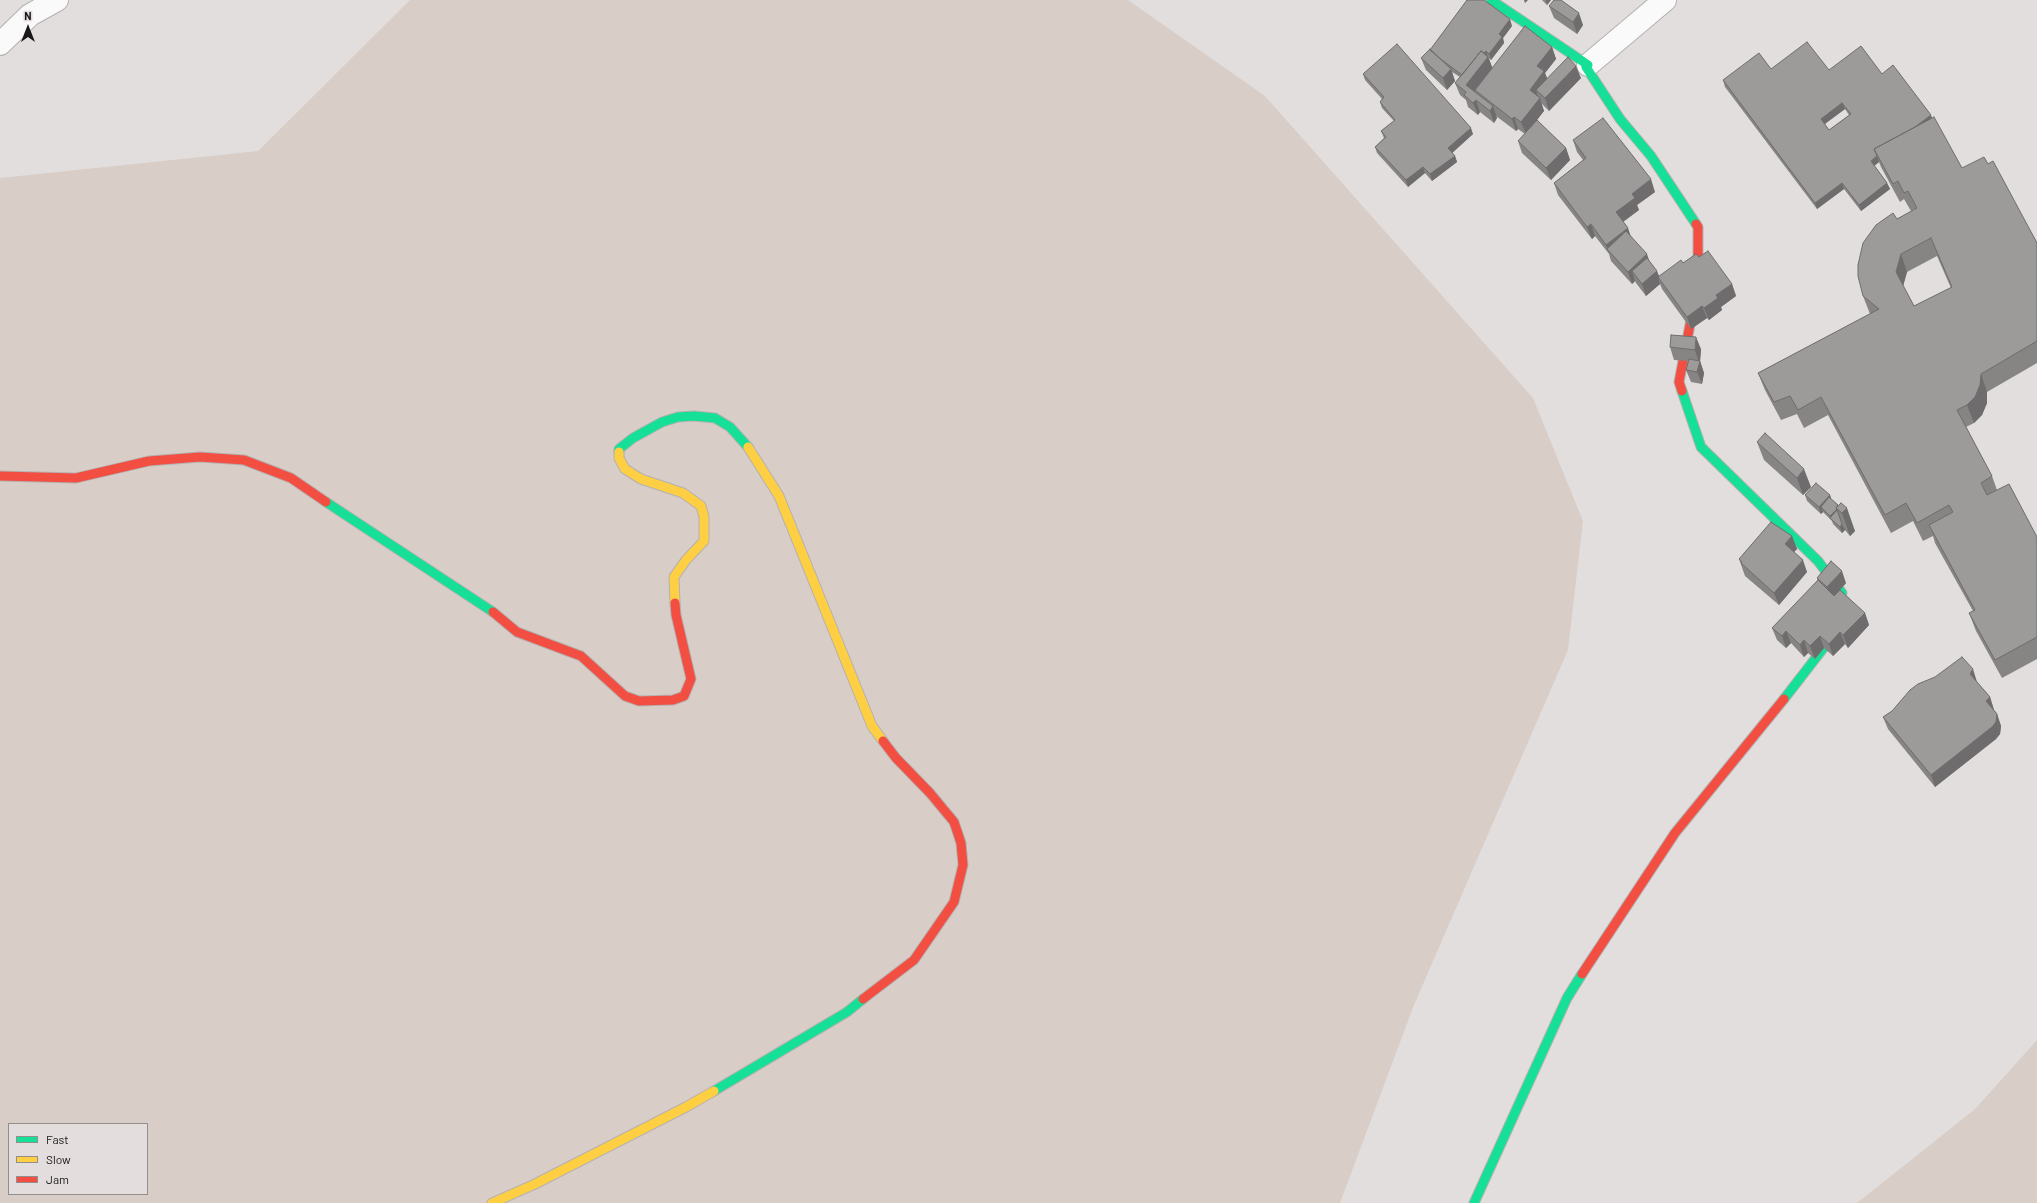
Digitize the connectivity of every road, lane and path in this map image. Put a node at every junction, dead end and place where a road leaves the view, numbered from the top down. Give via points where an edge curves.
1 (57, 0) edge
2 (1491, 0) edge
3 (1665, 0) edge
4 (0, 44) edge
5 (1588, 65) junction
6 (0, 476) edge
7 (1848, 602) edge
8 (1843, 621) edge
9 (492, 1203) edge
10 (1474, 1203) edge

1 - 4 street via 30,15
2 - 5 street
3 - 5 street
5 - 7 street via 1586,67 1620,119 1651,156 1698,227 1698,283 1679,382 1701,447 1818,561
6 - 9 street via 76,478 149,461 200,458 244,460 291,478 493,612 517,632 581,656 625,696 639,701 673,700 684,696 691,680 676,615 674,577 704,541 704,517 701,506 692,498 641,479 625,469 619,458 619,449 662,422 684,416 715,418 730,427 743,440 779,496 872,726 896,758 954,822 961,843 964,865 954,902 914,960 847,1012 686,1107 535,1184
8 - 10 street via 1806,673 1676,833 1567,998

